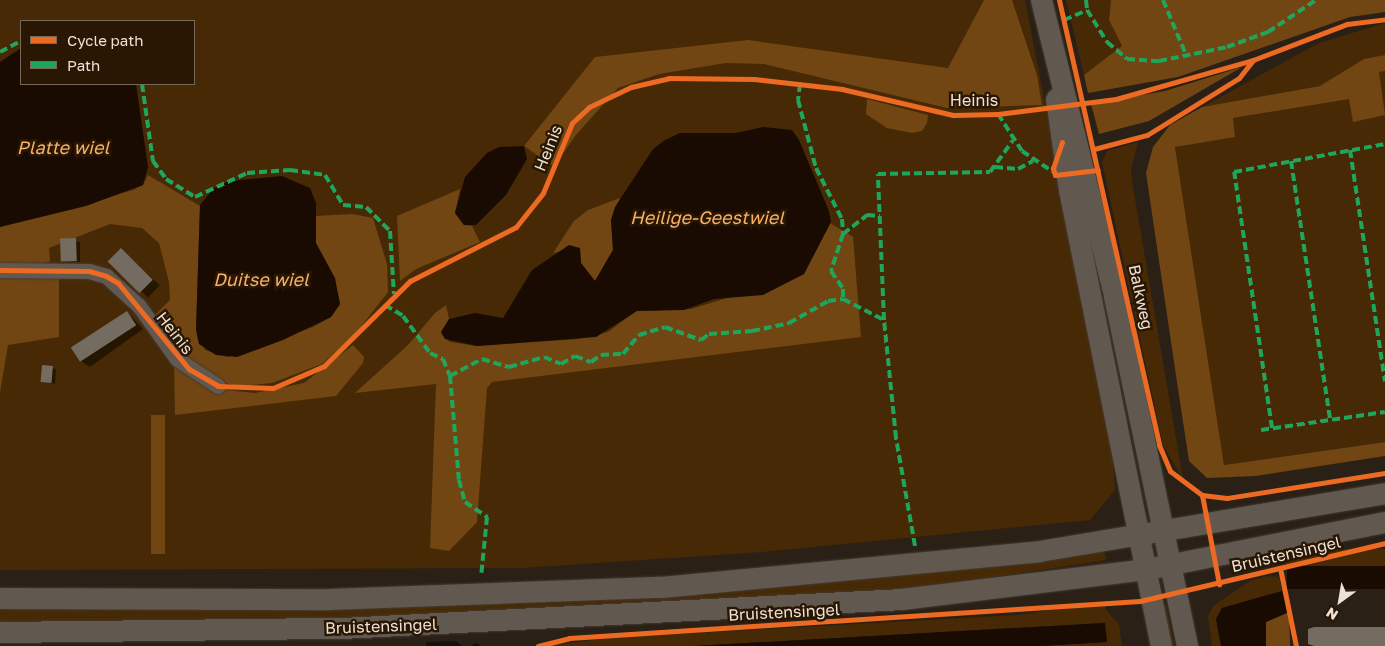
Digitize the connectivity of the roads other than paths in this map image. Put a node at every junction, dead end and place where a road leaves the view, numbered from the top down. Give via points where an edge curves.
1 (1042, 4) edge
2 (0, 270) edge
3 (218, 386) dead end
4 (1385, 493) edge
5 (1385, 522) edge
6 (1163, 532) junction
7 (1140, 537) junction
8 (1170, 565) junction
9 (1147, 569) junction
10 (0, 598) edge
11 (0, 632) edge
12 (1161, 646) edge
13 (1187, 646) edge

1 - 6 main road, Balkweg via 1110,276
1 - 7 main road, Balkweg via 1069,190
2 - 3 street, Heinis via 106,276 134,300 177,359
4 - 6 main road, Bruistensingel
5 - 8 main road, Bruistensingel
6 - 7 main road, Bruistensingel
6 - 8 main road, Balkweg
7 - 9 main road, Balkweg
7 - 10 main road, Bruistensingel via 903,567 555,593 329,599
8 - 9 main road, Bruistensingel
8 - 13 main road, Balkweg
9 - 11 main road, Bruistensingel via 902,598 546,620 176,632
9 - 12 main road, Balkweg

